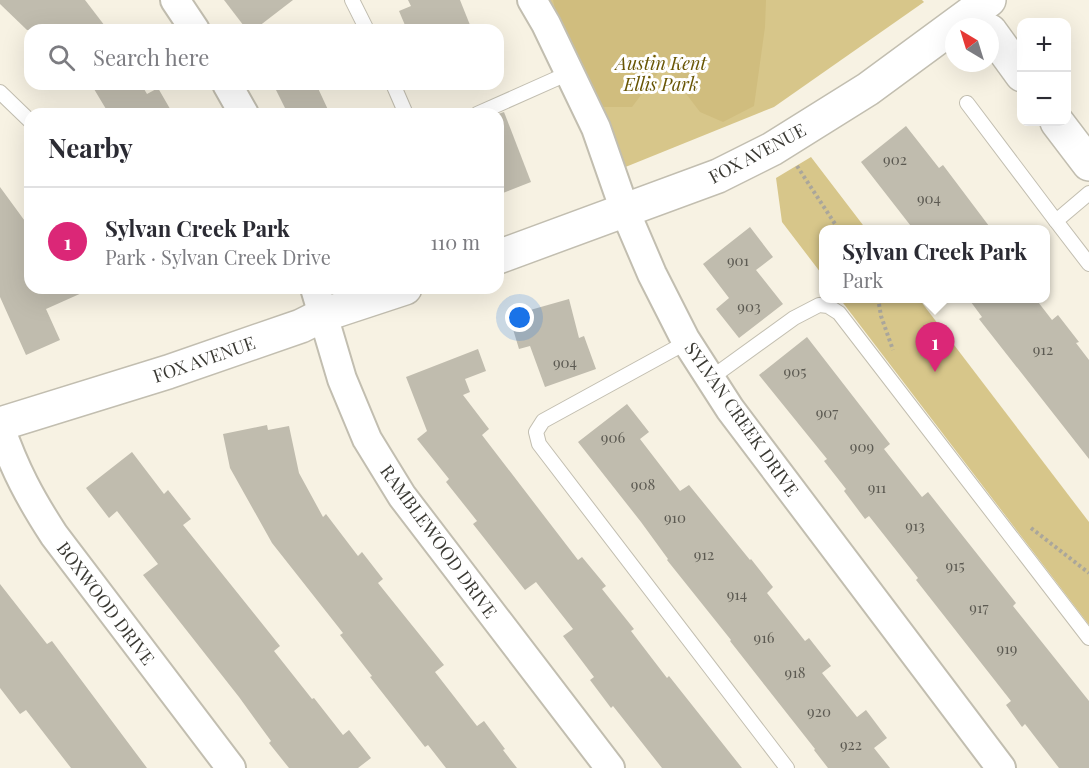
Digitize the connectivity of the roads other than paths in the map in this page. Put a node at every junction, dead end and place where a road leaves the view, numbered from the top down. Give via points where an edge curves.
1 (175, 0) edge
2 (352, 0) edge
3 (532, 0) edge
4 (982, 14) edge
5 (191, 24) edge
6 (364, 24) edge
7 (1020, 72) edge
8 (569, 73) junction
9 (230, 90) edge
10 (396, 90) edge
11 (0, 92) edge
12 (967, 103) dead end
13 (241, 108) edge
14 (403, 108) edge
15 (490, 108) edge
16 (24, 114) edge
17 (1060, 126) edge
18 (1089, 164) edge
19 (1089, 193) edge
20 (625, 211) junction
21 (1056, 221) junction
22 (504, 255) edge
23 (1089, 264) edge
24 (365, 294) edge
25 (319, 301) edge
26 (687, 342) junction
27 (711, 378) junction
28 (0, 426) edge
29 (1089, 638) edge
30 (231, 768) edge
31 (610, 768) edge
32 (787, 768) edge
33 (1001, 768) edge

1 - 5 street
2 - 6 lane
3 - 8 street, SYLVAN CREEK DRIVE
4 - 7 main road
4 - 20 main road, FOX AVENUE via 782,142 718,176
8 - 15 lane
8 - 20 street, SYLVAN CREEK DRIVE via 596,128
9 - 13 street
10 - 14 lane
11 - 16 lane
12 - 21 lane
17 - 18 main road
19 - 21 lane
20 - 22 main road, FOX AVENUE
20 - 26 street, SYLVAN CREEK DRIVE
21 - 23 lane
24 - 25 main road, FOX AVENUE
25 - 28 main road, FOX AVENUE via 301,326
25 - 31 street, RAMBLEWOOD DRIVE via 342,379 367,439 402,496
26 - 27 street, SYLVAN CREEK DRIVE
26 - 32 lane via 543,421 537,438
27 - 29 lane via 794,318 819,305 839,313
27 - 33 street, SYLVAN CREEK DRIVE via 730,409
28 - 30 street, BOXWOOD DRIVE via 14,466 54,535

